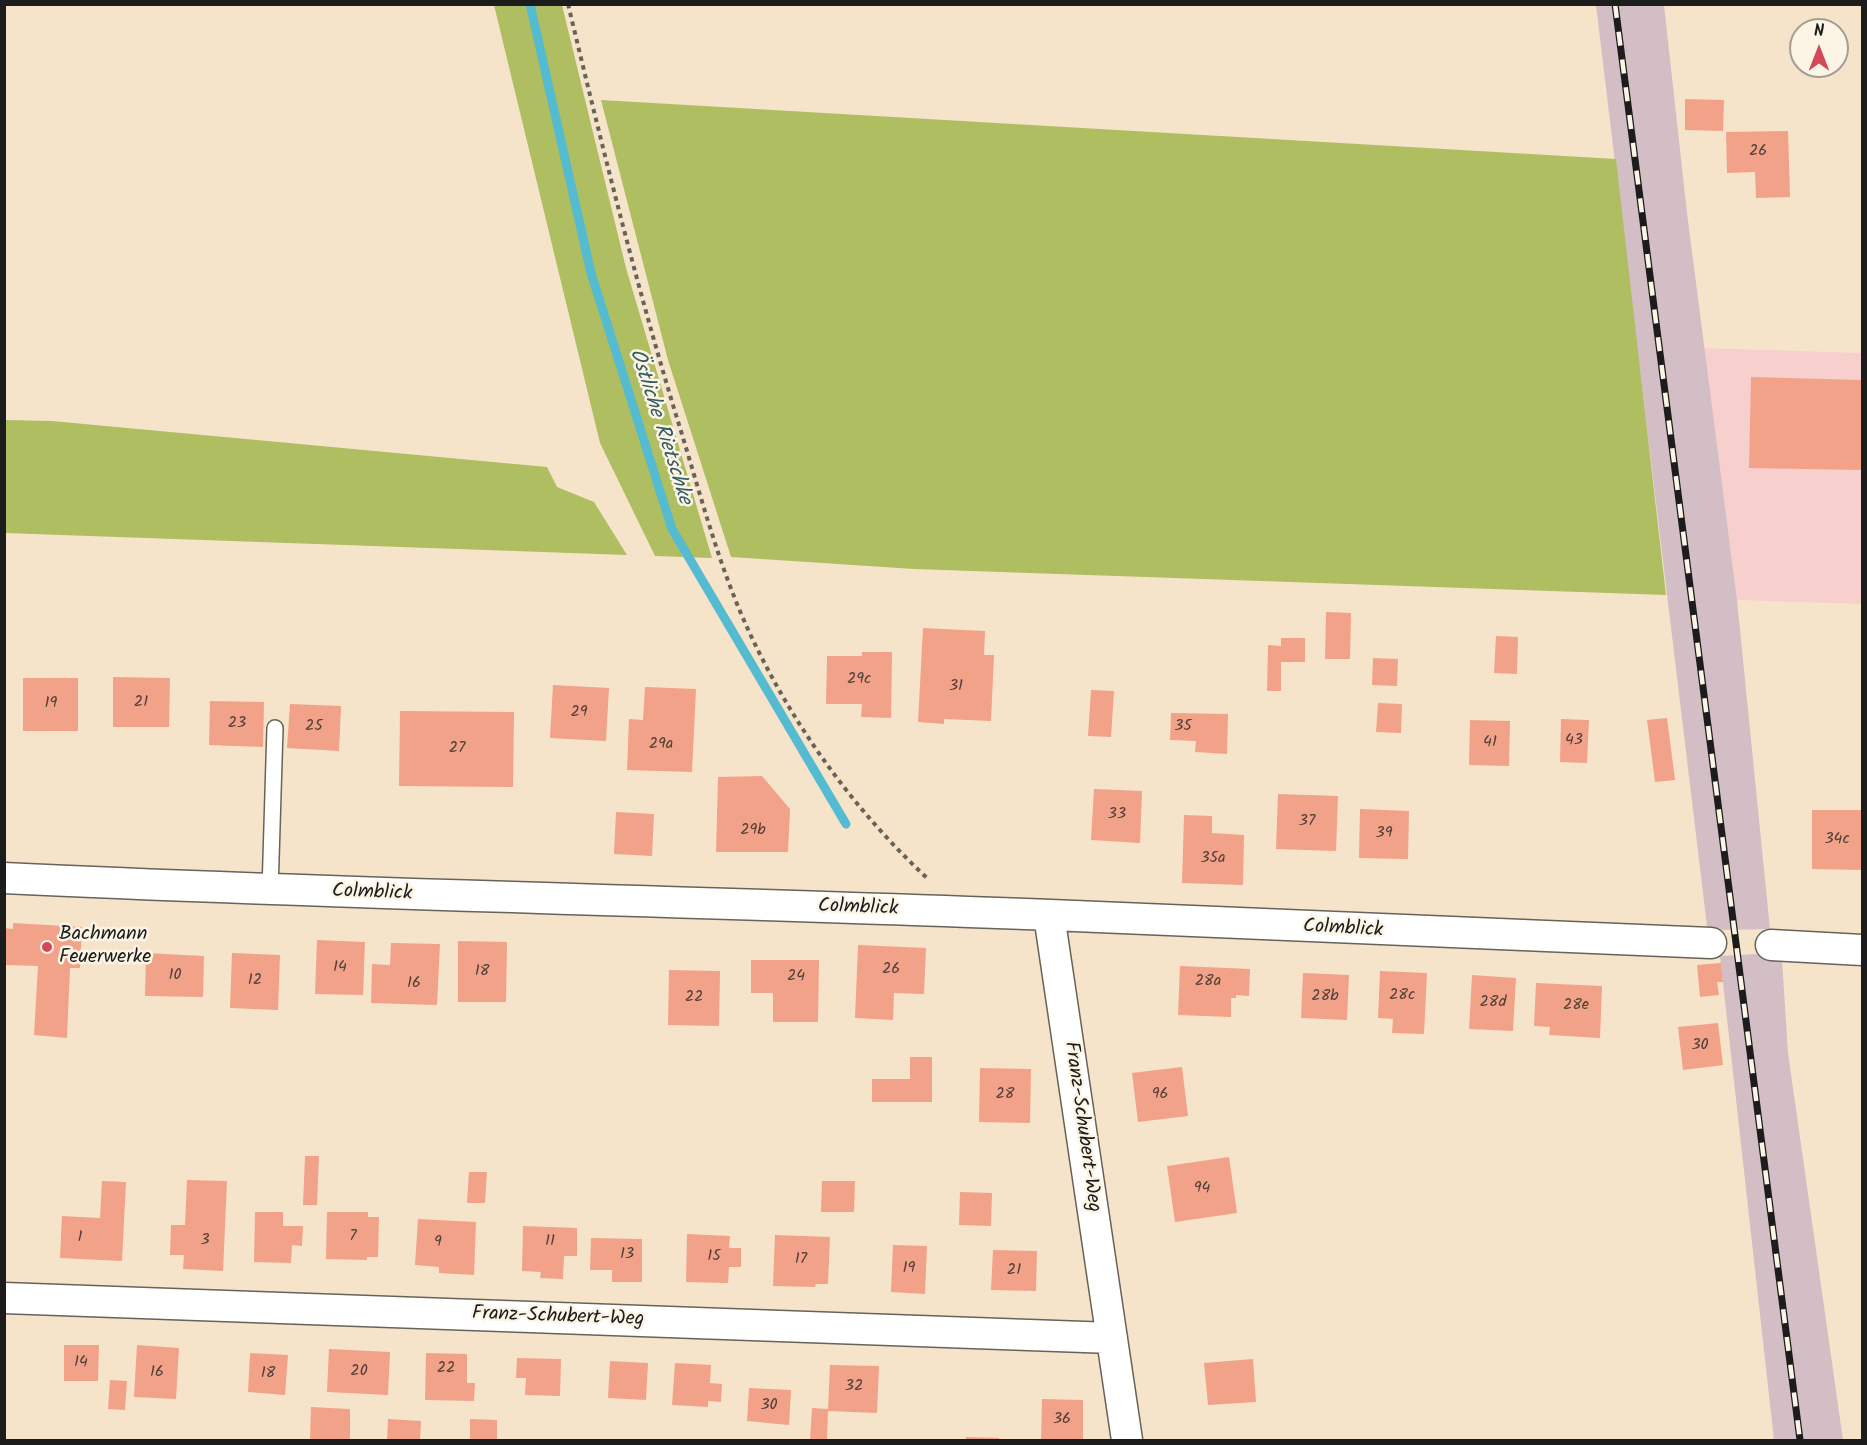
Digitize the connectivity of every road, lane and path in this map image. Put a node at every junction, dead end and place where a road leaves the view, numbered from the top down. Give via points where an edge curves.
1 (568, 4) edge
2 (275, 728) dead end
3 (4, 878) edge
4 (930, 880) dead end
5 (270, 891) junction
6 (1049, 915) junction
7 (1711, 943) dead end
8 (1771, 945) dead end
9 (1863, 950) edge
10 (4, 1298) edge
11 (1112, 1338) junction
12 (1127, 1440) edge

1 - 4 path via 660,363 717,548 746,624 783,697 828,766 879,830
2 - 5 lane
3 - 5 street, Colmblick
5 - 6 street, Colmblick
6 - 7 street, Colmblick
6 - 11 street, Franz-Schubert-Weg
8 - 9 street
10 - 11 street, Franz-Schubert-Weg
11 - 12 street, Franz-Schubert-Weg

